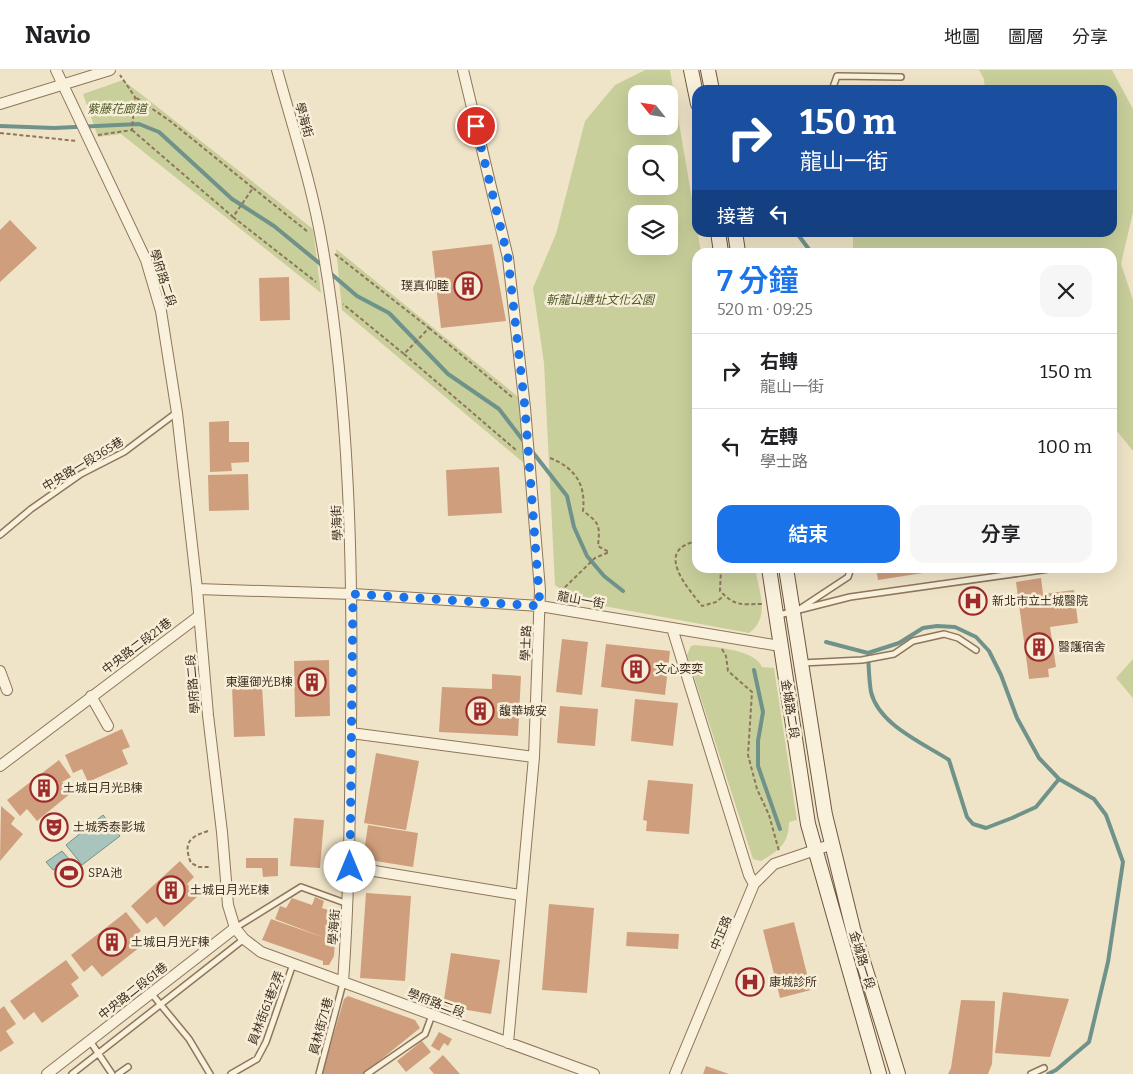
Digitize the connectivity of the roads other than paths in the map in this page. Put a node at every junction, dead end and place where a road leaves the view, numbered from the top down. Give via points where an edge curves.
1 (56, 70) edge
2 (277, 70) edge
3 (463, 70) edge
4 (691, 70) edge
5 (708, 70) edge
6 (115, 73) edge
7 (902, 77) dead end
8 (64, 85) junction
9 (694, 85) edge
10 (711, 85) edge
11 (834, 85) edge
12 (0, 104) edge
13 (177, 413) junction
14 (0, 535) edge
15 (770, 573) edge
16 (787, 573) edge
17 (849, 573) edge
18 (1020, 573) edge
19 (197, 589) junction
20 (353, 594) junction
21 (540, 606) junction
22 (793, 613) junction
23 (776, 615) junction
24 (199, 616) junction
25 (672, 628) junction
26 (780, 646) junction
27 (976, 650) dead end
28 (801, 663) junction
29 (0, 671) edge
30 (7, 690) dead end
31 (91, 696) junction
32 (108, 726) dead end
33 (351, 733) junction
34 (534, 757) junction
35 (0, 766) edge
36 (833, 844) junction
37 (813, 849) junction
38 (350, 867) junction
39 (754, 884) junction
40 (520, 894) junction
41 (348, 904) junction
42 (235, 928) junction
43 (244, 939) junction
44 (293, 964) junction
45 (343, 983) junction
46 (150, 993) junction
47 (160, 1005) junction
48 (432, 1015) junction
49 (90, 1040) junction
50 (508, 1043) junction
51 (98, 1053) junction
52 (128, 1067) dead end
53 (1044, 1068) dead end
54 (47, 1074) edge
55 (72, 1074) edge
56 (112, 1074) edge
57 (118, 1074) edge
58 (210, 1074) edge
59 (231, 1074) edge
60 (319, 1074) edge
61 (367, 1074) edge
62 (594, 1074) edge
63 (674, 1074) edge
64 (879, 1074) edge
65 (898, 1074) edge
66 (1031, 1074) edge

1 - 8 street, 學府路二段
2 - 20 street, 學海街 via 308,180 329,292 343,402
3 - 21 street, 學士路 via 508,258 525,408
4 - 9 main road
5 - 10 main road
6 - 8 street
7 - 11 lane via 837,76
8 - 12 street
8 - 13 street, 學府路二段 via 146,260 161,311
13 - 14 lane, 中央路一段365巷 via 124,452 74,479
13 - 19 street, 學府路二段
15 - 23 main road, 金城路二段
16 - 22 main road, 金城路二段
17 - 22 lane
18 - 22 lane via 850,597
19 - 20 street, 龍山一街
19 - 24 street, 學府路二段
20 - 21 street, 龍山一街
20 - 33 street, 學海街
21 - 25 street, 龍山一街
21 - 34 street, 學士路
22 - 23 lane
22 - 28 main road, 金城路二段
23 - 26 main road, 金城路二段
24 - 31 street, 中央路二段21巷
24 - 42 street, 學府路二段 via 228,905
25 - 26 street, 龍山一街
25 - 39 street
26 - 37 main road, 金城路二段
27 - 28 lane via 958,638 944,634 913,641 894,654 870,659
28 - 36 main road, 金城路二段 via 822,797
29 - 30 street
31 - 32 street
31 - 35 street, 中央路二段21巷
33 - 34 street
33 - 38 street, 學海街
34 - 40 street, 學士路
36 - 37 street, 中正路
36 - 65 main road, 金城路一段 via 852,928
37 - 39 street, 中正路 via 774,864
37 - 64 main road, 金城路一段
38 - 40 street
38 - 41 street, 學海街
39 - 63 street, 中正路
40 - 50 street, 學士路
41 - 42 lane via 301,887
41 - 45 street, 學海街
42 - 43 street, 學府路二段
42 - 46 street, 中央路二段61巷
43 - 44 street, 學府路二段 via 261,952
43 - 47 lane
44 - 45 street, 學府路二段
44 - 59 lane, 員林街61巷2弄 via 257,1059
45 - 48 street, 學府路二段
45 - 60 lane, 員林街71巷
46 - 47 lane
46 - 49 street, 中央路二段61巷
47 - 51 lane
47 - 58 lane via 189,1039
48 - 50 street, 學府路二段
48 - 61 lane via 425,1034
49 - 51 lane
49 - 54 street, 中央路二段61巷
50 - 62 street, 學府路二段
51 - 55 lane
51 - 56 lane
52 - 57 lane
53 - 66 lane

